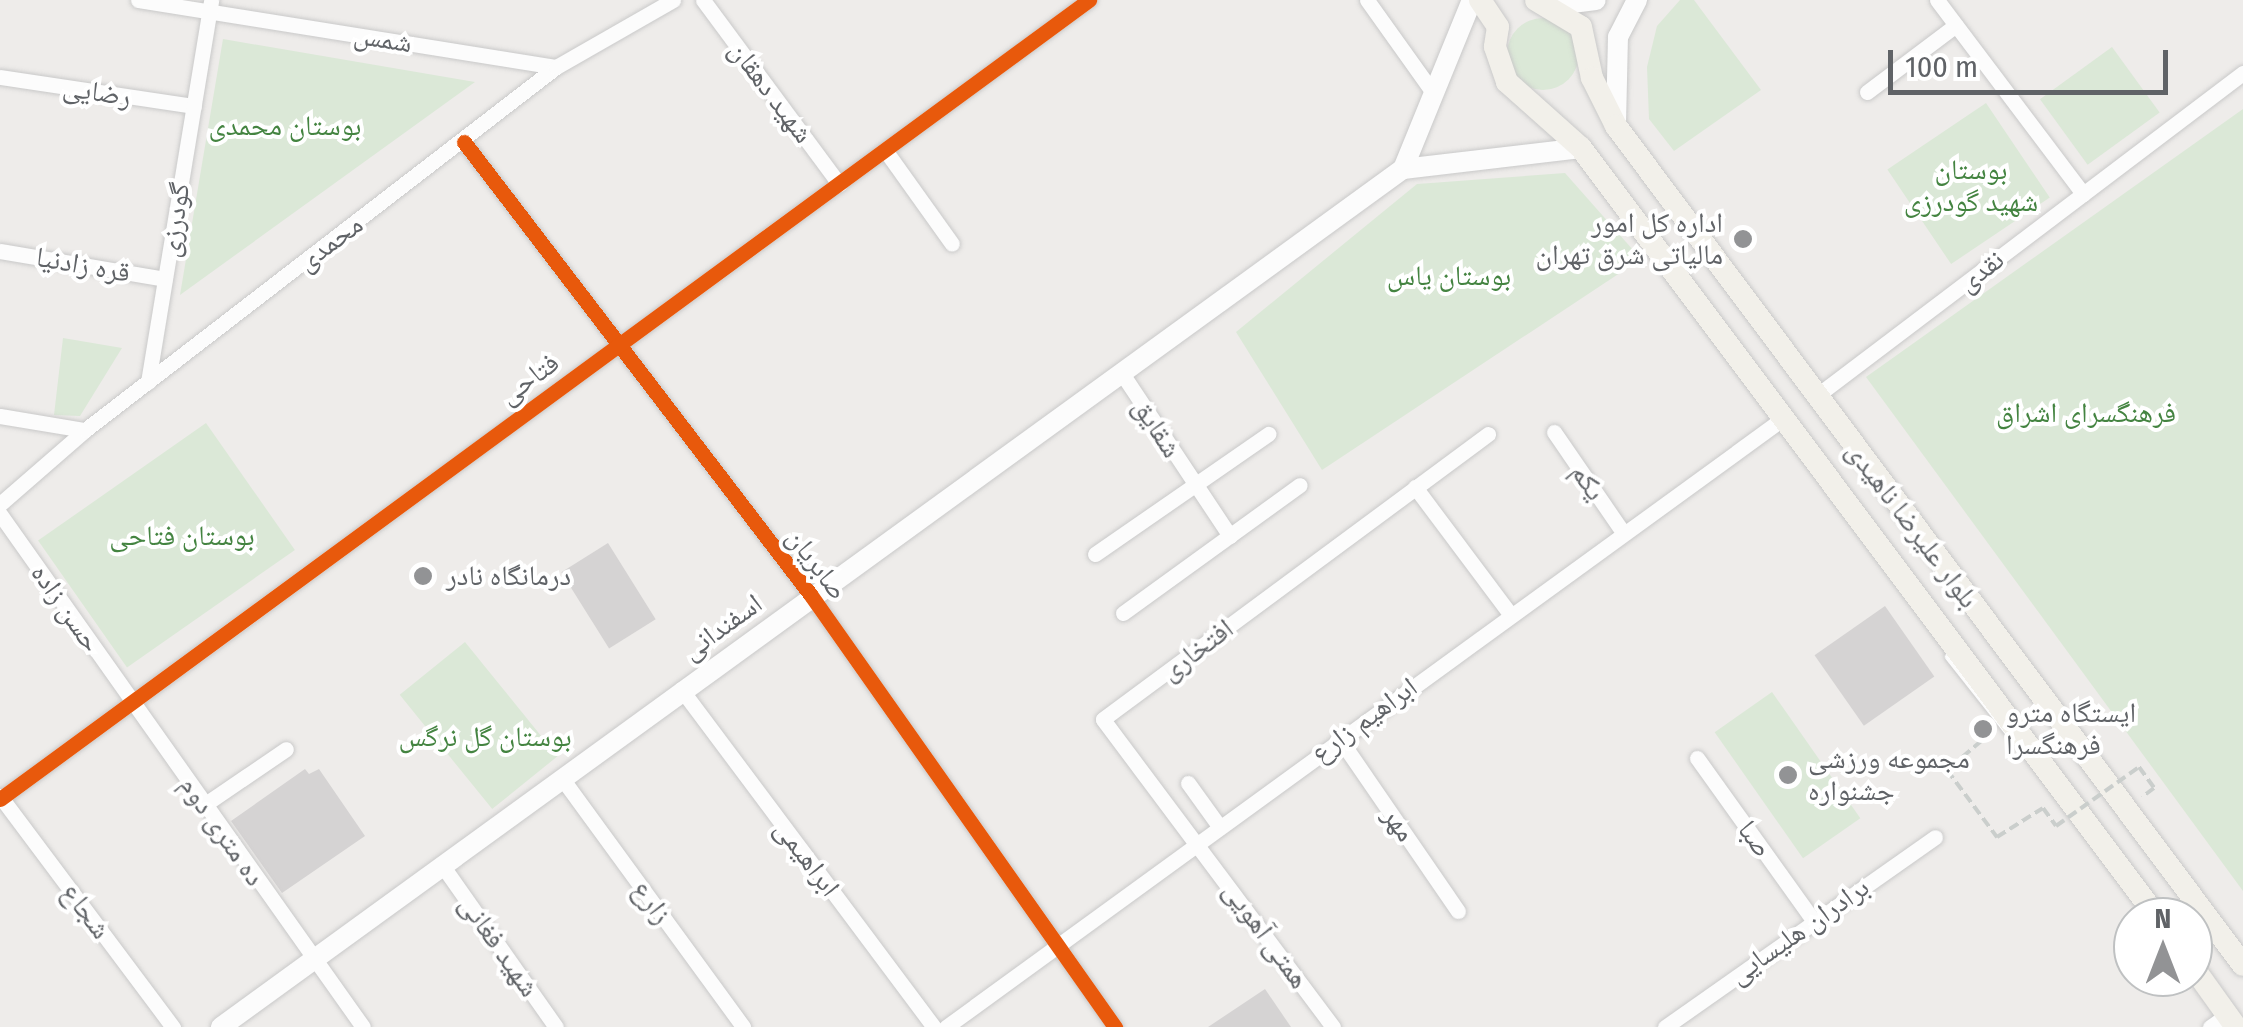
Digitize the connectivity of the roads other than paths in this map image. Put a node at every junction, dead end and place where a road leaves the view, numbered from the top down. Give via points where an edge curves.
1 (138, 0) edge
2 (673, 0) edge
3 (702, 0) edge
4 (1088, 0) edge
5 (1367, 0) edge
6 (1476, 0) edge
7 (1596, 0) edge
8 (1637, 0) edge
9 (1941, 1) edge
10 (1542, 3) edge
11 (210, 5) edge
12 (1956, 25) junction
13 (556, 68) junction
14 (2243, 73) edge
15 (0, 76) edge
16 (1867, 92) dead end
17 (1434, 94) junction
18 (194, 106) junction
19 (1616, 126) junction
20 (464, 142) junction
21 (1582, 148) junction
22 (886, 150) junction
23 (1403, 169) junction
24 (839, 184) junction
25 (2083, 194) junction
26 (952, 244) dead end
27 (0, 252) edge
28 (165, 279) junction
29 (1767, 332) junction
30 (1730, 346) junction
31 (616, 347) junction
32 (1120, 372) junction
33 (1797, 373) junction
34 (148, 382) junction
35 (1766, 393) junction
36 (1815, 397) junction
37 (0, 416) edge
38 (1784, 417) junction
39 (85, 430) junction
40 (1554, 432) dead end
41 (1268, 434) dead end
42 (1488, 434) dead end
43 (1195, 484) junction
44 (1300, 485) dead end
45 (1415, 487) junction
46 (0, 504) edge
47 (0, 514) edge
48 (1622, 531) junction
49 (1230, 536) junction
50 (1095, 554) dead end
51 (1892, 559) junction
52 (810, 594) junction
53 (1123, 613) dead end
54 (1510, 614) junction
55 (681, 689) junction
56 (132, 702) junction
57 (1339, 738) junction
58 (2030, 742) junction
59 (286, 749) dead end
60 (1697, 758) dead end
61 (561, 777) junction
62 (1188, 784) dead end
63 (0, 798) edge
64 (204, 806) junction
65 (1220, 826) junction
66 (1936, 837) dead end
67 (1198, 842) junction
68 (442, 865) junction
69 (2142, 897) edge
70 (1458, 910) dead end
71 (1812, 920) junction
72 (1056, 945) junction
73 (312, 960) junction
74 (2243, 965) edge
75 (2210, 997) edge
76 (2224, 1023) edge
77 (173, 1027) edge
78 (221, 1027) edge
79 (363, 1027) edge
80 (556, 1027) edge
81 (743, 1027) edge
82 (934, 1027) edge
83 (946, 1027) edge
84 (1115, 1027) edge
85 (1333, 1027) edge
86 (1665, 1027) edge

1 - 11 street, شمس
2 - 13 street, محمدی
3 - 24 street, شهید دهقان
4 - 22 street, فتاحی
5 - 17 street
6 - 17 main road
6 - 21 main road, بلوار علیرضا ناهیدی via 1498,27 1495,47 1506,82
7 - 10 main road
8 - 19 main road via 1618,37
9 - 12 street
10 - 19 main road, بلوار علیرضا ناهیدی via 1582,27 1592,78
11 - 13 street, شمس
11 - 18 street, گودرزی
12 - 16 street
12 - 25 street
13 - 20 street, محمدی
14 - 25 street, نقدی
15 - 18 street, رضایی
17 - 23 main road
18 - 28 street, گودرزی
19 - 29 main road, بلوار علیرضا ناهیدی
20 - 31 street, صابریان
20 - 34 street, محمدی
21 - 23 main road
21 - 30 main road, بلوار علیرضا ناهیدی
22 - 24 street, فتاحی
22 - 26 street
23 - 32 main road, اسفندانی
24 - 31 street, فتاحی
25 - 36 street, نقدی
27 - 28 street, قره زادنیا
28 - 34 street, گودرزی
29 - 30 main road via 1756,349
29 - 33 main road, بلوار علیرضا ناهیدی
30 - 35 main road, بلوار علیرضا ناهیدی
31 - 52 street, صابریان
31 - 56 street, فتاحی
32 - 43 street, شقایق
32 - 52 main road, اسفندانی
33 - 35 main road via 1775,370
33 - 36 main road, بلوار علیرضا ناهیدی
34 - 39 street, محمدی
35 - 38 main road, بلوار علیرضا ناهیدی
36 - 74 main road, بلوار علیرضا ناهیدی
37 - 39 street
38 - 48 street, ابراهیم زارع
38 - 51 main road, بلوار علیرضا ناهیدی
39 - 46 street, محمدی
40 - 48 street, یکم
41 - 43 street, شقایق
42 - 45 street, افتخاری
43 - 49 street, شقایق
43 - 50 street, شقایق
44 - 49 street
45 - 54 street
45 - 67 street, افتخاری via 1103,719
47 - 56 street, حسن زاده
48 - 54 street, ابراهیم زارع
49 - 53 street
51 - 58 main road, بلوار علیرضا ناهیدی
51 - 58 lane via 1908,599 1998,726 2006,736
52 - 55 main road, اسفندانی
52 - 72 street, صابریان
54 - 57 street, ابراهیم زارع
55 - 61 main road, اسفندانی
55 - 82 street, ابراهیمی
56 - 63 street, فتاحی
56 - 64 street, ده متری دوم
57 - 65 street, ابراهیم زارع
57 - 70 street, مهر
58 - 69 main road, بلوار علیرضا ناهیدی
59 - 64 street
60 - 71 street, صبا
61 - 68 main road, اسفندانی
61 - 81 street, زارع
62 - 65 street
63 - 77 street, شجاع
64 - 73 street, ده متری دوم
65 - 67 street, ابراهیم زارع
66 - 71 street, برادران هلیسایی
67 - 72 street, ابراهیم زارع
67 - 85 street, همتی آهویی
68 - 73 main road, اسفندانی
68 - 80 street, شهید فغانی
71 - 86 street, برادران هلیسایی
72 - 83 street, ابراهیم زارع
72 - 84 street, صابریان
73 - 78 main road, اسفندانی
73 - 79 street, ده متری دوم
75 - 76 main road

